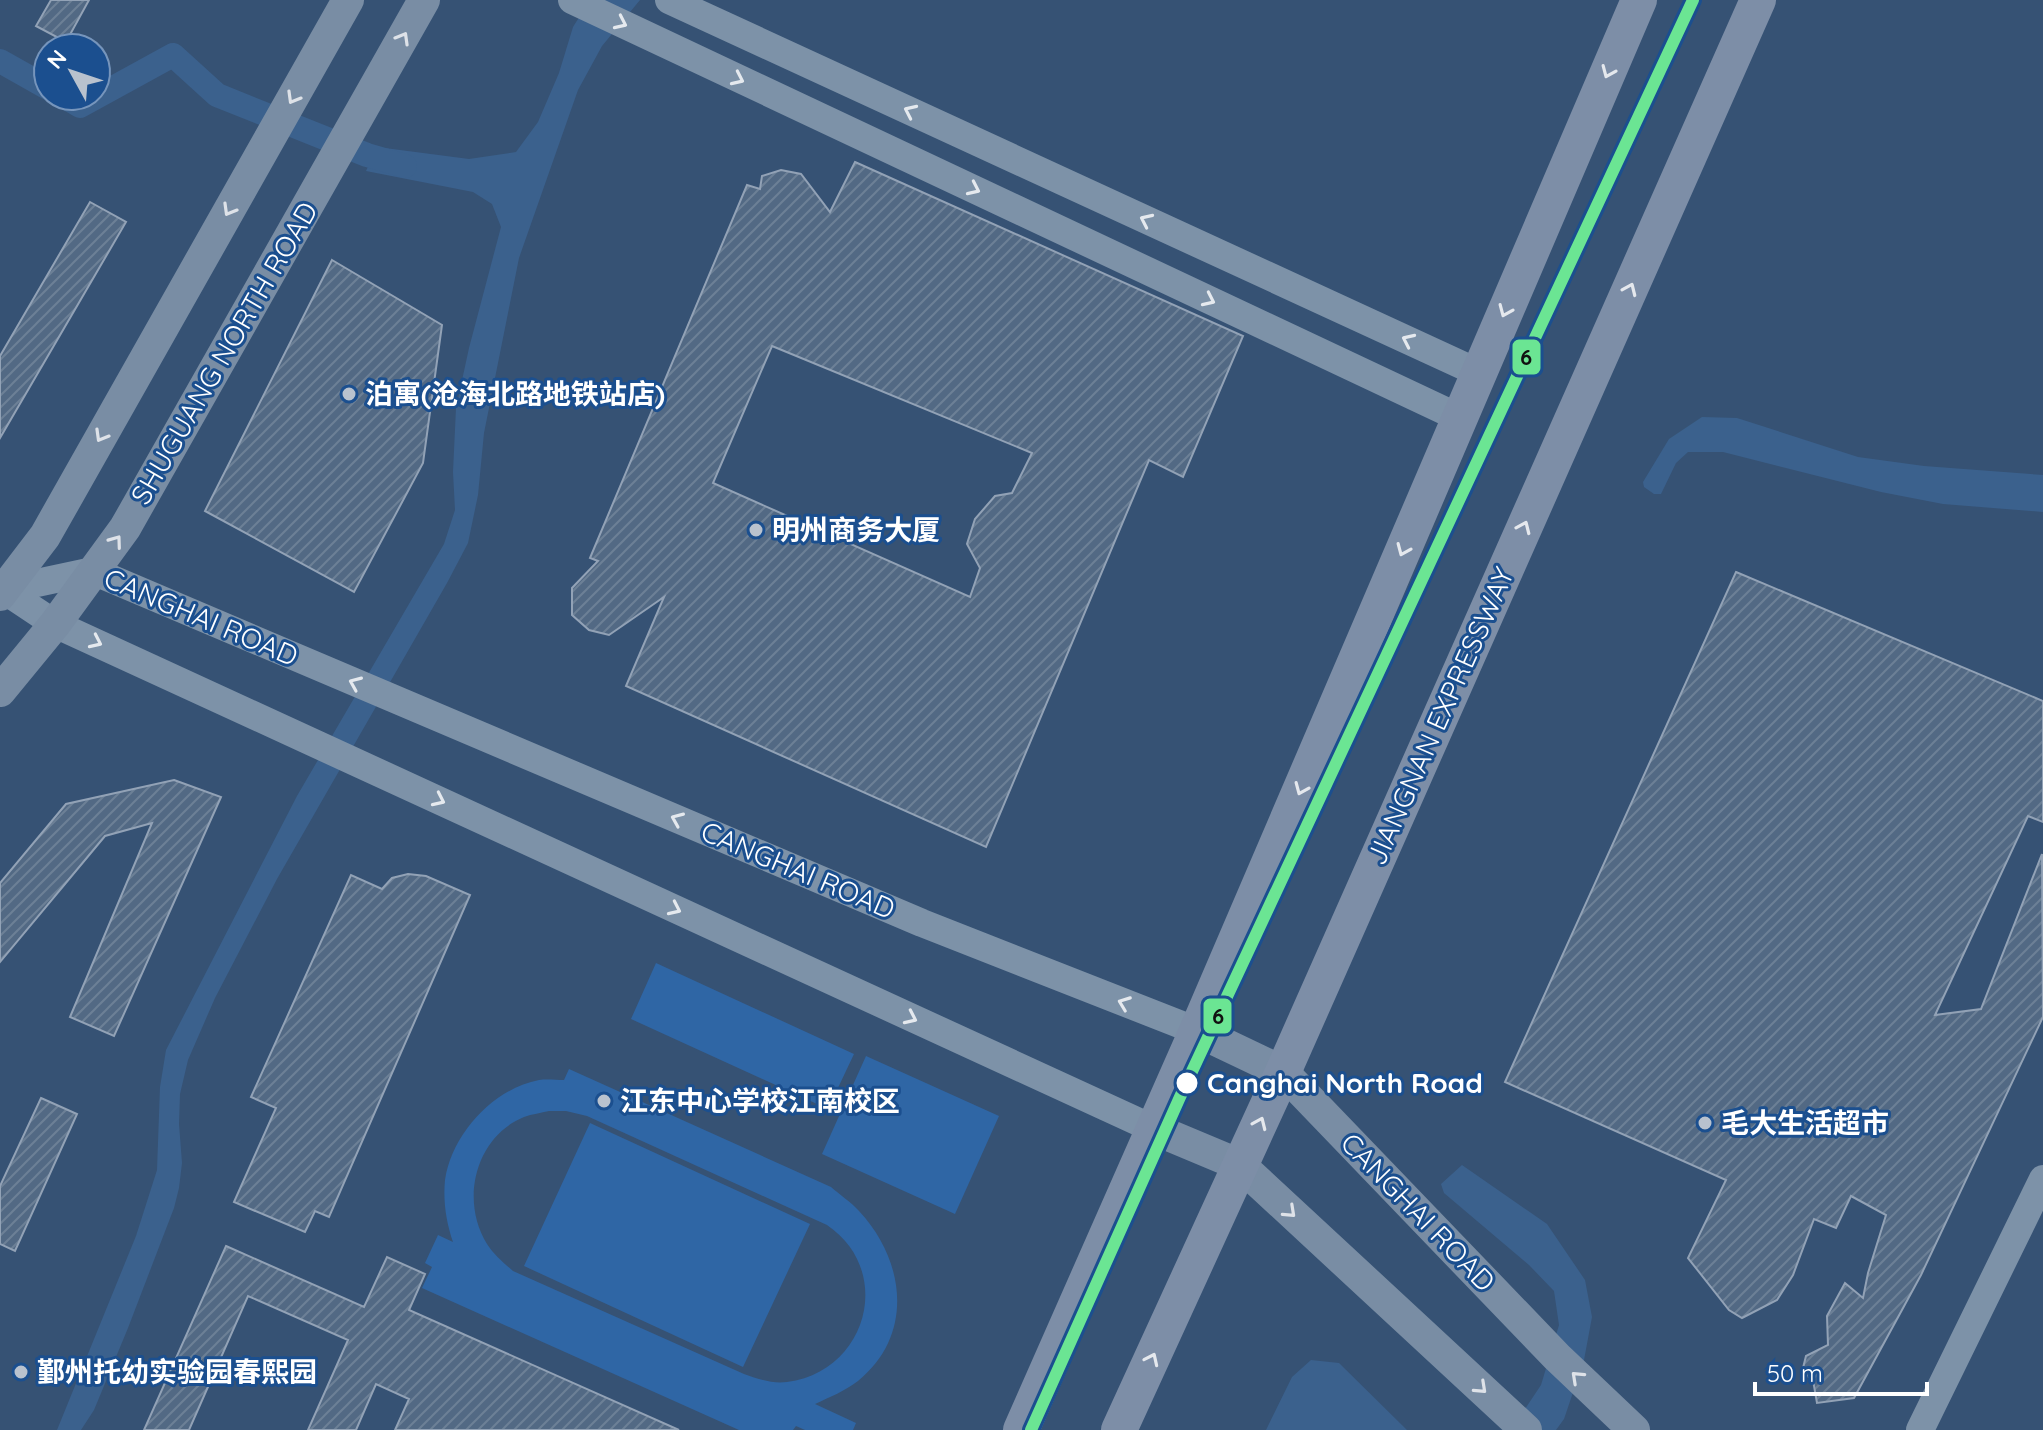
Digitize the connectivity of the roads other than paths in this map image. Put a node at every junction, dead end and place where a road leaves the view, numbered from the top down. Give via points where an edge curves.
1 (348, 0) edge
2 (424, 0) edge
3 (573, 0) edge
4 (1639, 0) edge
5 (1758, 0) edge
6 (678, 4) edge
7 (1479, 373) junction
8 (1460, 418) junction
9 (93, 571) junction
10 (2, 593) edge
11 (55, 624) junction
12 (0, 691) edge
13 (1197, 1031) junction
14 (1283, 1072) junction
15 (1154, 1129) junction
16 (1240, 1165) junction
17 (2043, 1179) edge
18 (1021, 1430) edge
19 (1119, 1430) edge
20 (1526, 1430) edge
21 (1634, 1430) edge
22 (1920, 1430) edge

1 -> 10 main road via 45,536
9 -> 2 main road, SHUGUANG NORTH ROAD via 125,528
3 -> 8 street
4 -> 7 main road
14 -> 5 main road, JIANGNAN EXPRESSWAY
7 -> 6 street
7 - 8 main road
8 -> 13 main road
9 - 10 street, CANGHAI ROAD
9 - 11 main road, SHUGUANG NORTH ROAD
13 -> 9 street, CANGHAI ROAD via 922,923
10 - 11 street
11 - 12 main road, SHUGUANG NORTH ROAD
11 -> 15 street
13 - 14 main road, CANGHAI ROAD
13 - 15 main road
16 -> 14 main road, JIANGNAN EXPRESSWAY
21 -> 14 main road, CANGHAI ROAD
15 - 16 main road
15 - 18 main road
19 -> 16 main road, JIANGNAN EXPRESSWAY
16 -> 20 main road
17 - 22 street

